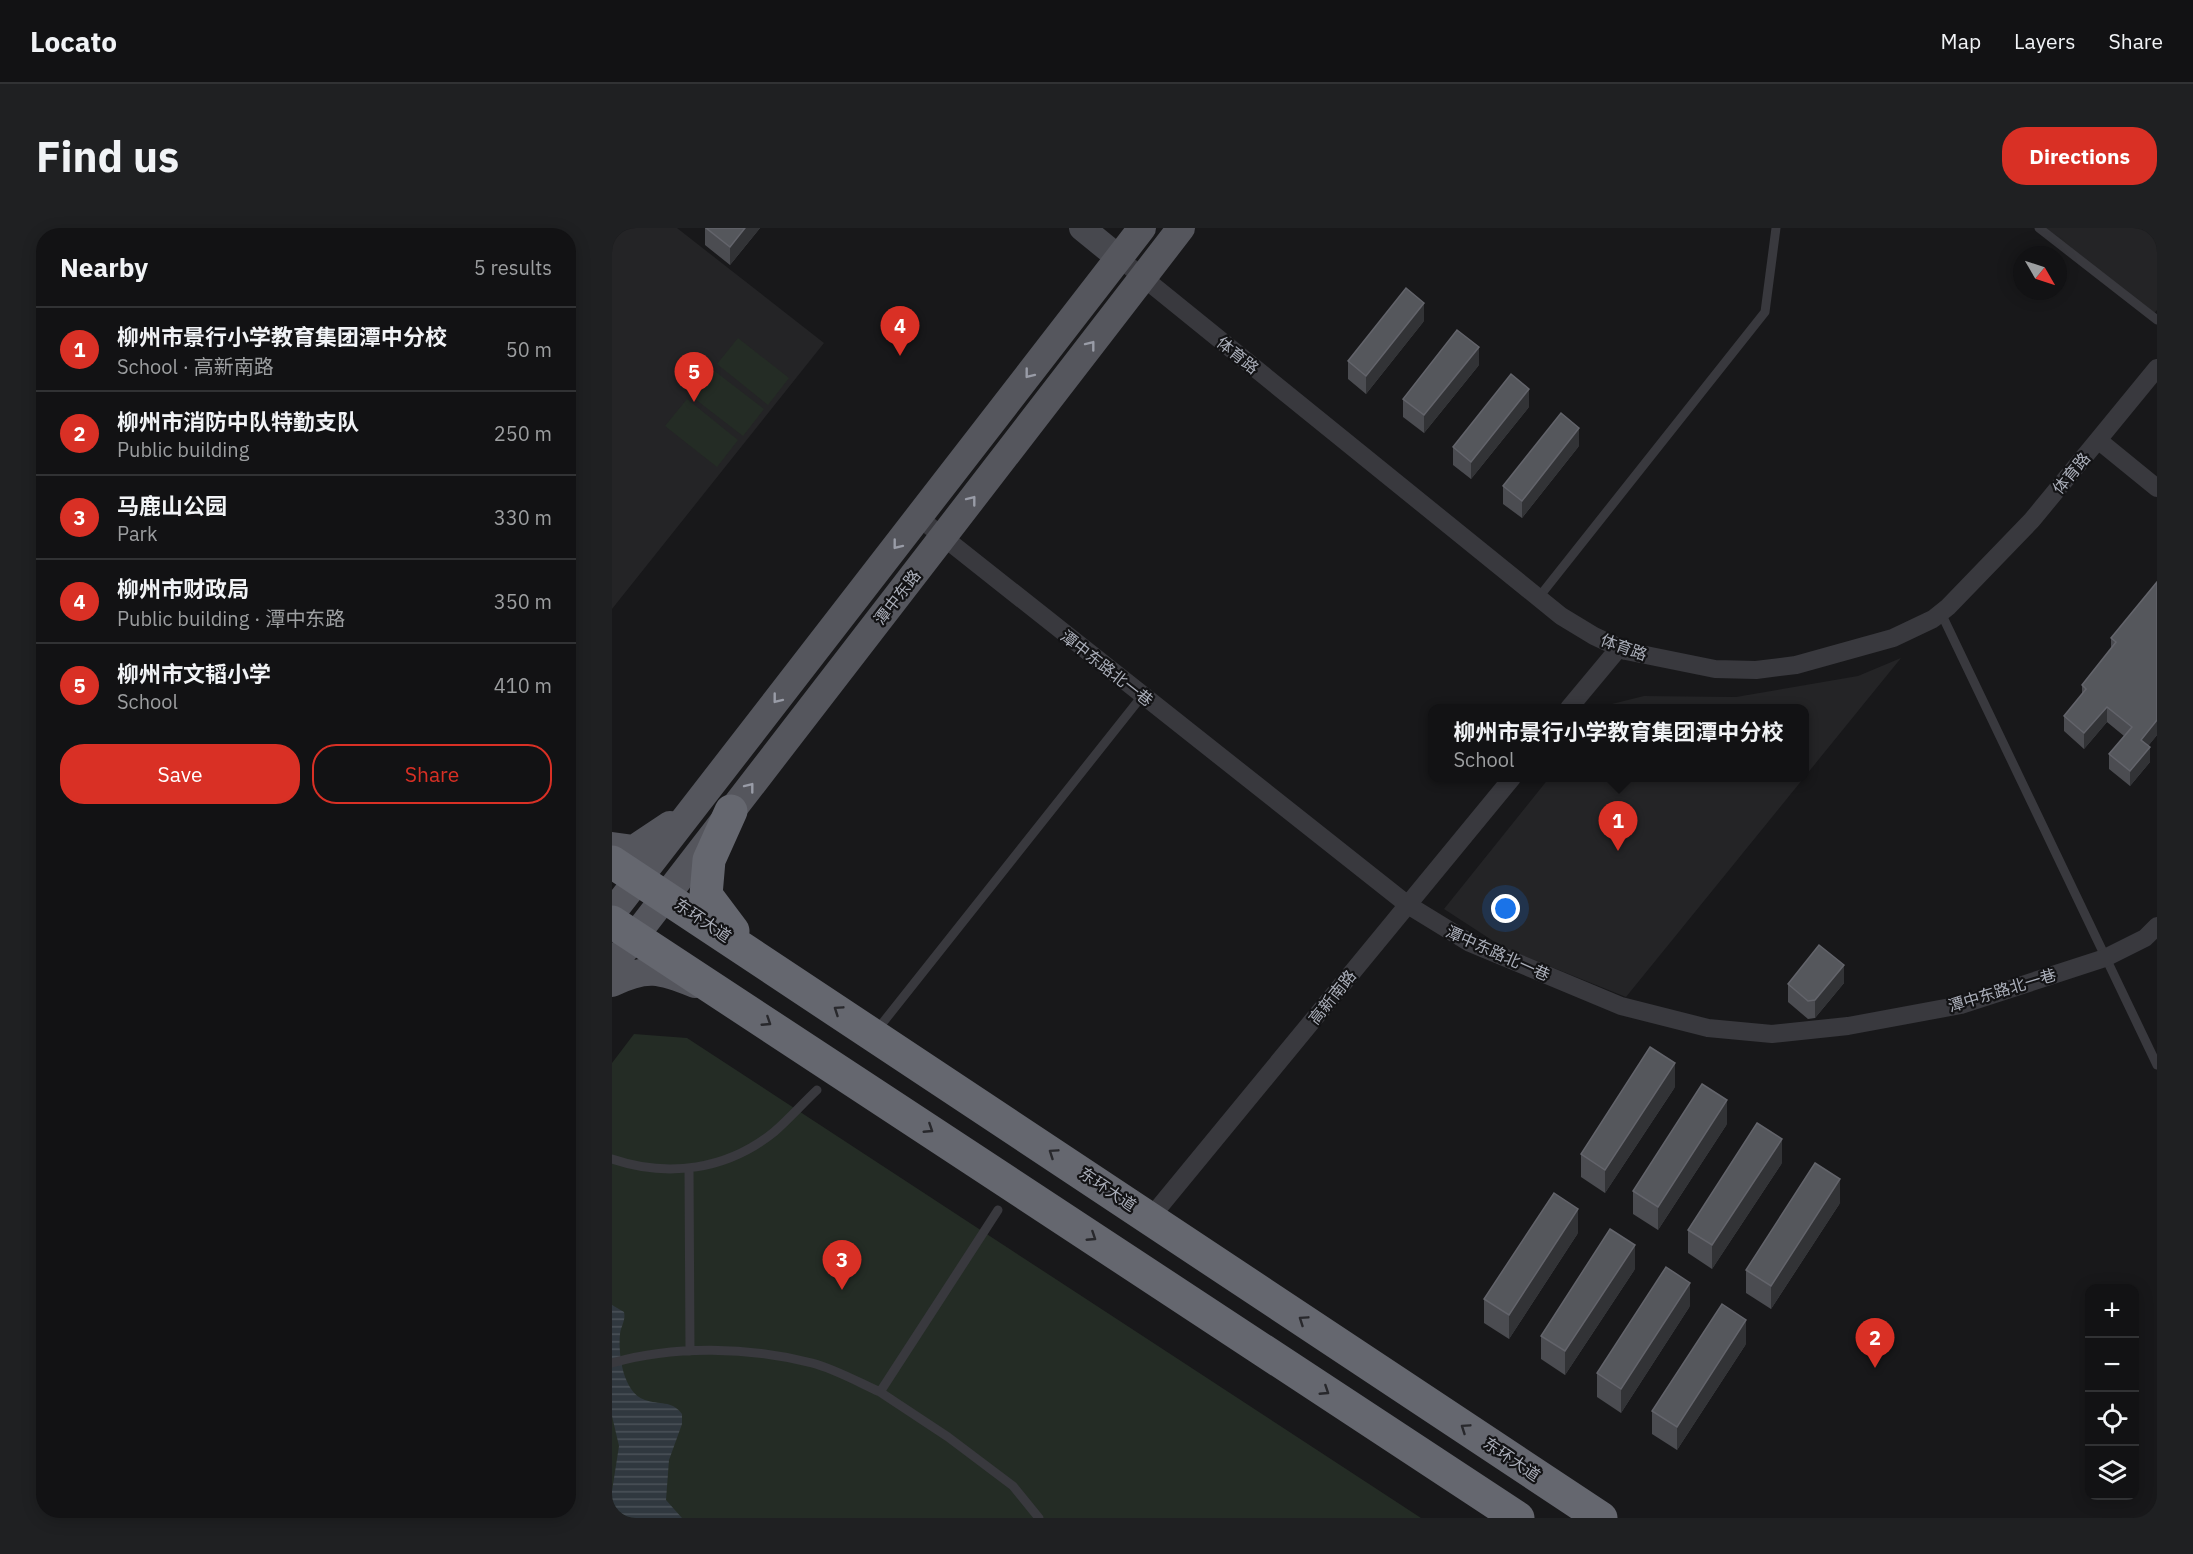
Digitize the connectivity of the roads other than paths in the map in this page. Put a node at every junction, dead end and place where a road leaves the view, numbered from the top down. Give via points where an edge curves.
1 (1082, 228) edge
2 (1142, 228) edge
3 (1181, 228) edge
4 (1776, 228) edge
5 (2039, 228) edge
6 (1119, 258) junction
7 (1143, 277) junction
8 (2157, 320) edge
9 (2157, 368) edge
10 (2098, 440) junction
11 (2157, 488) edge
12 (918, 517) junction
13 (943, 537) junction
14 (1539, 597) junction
15 (1941, 613) junction
16 (1619, 648) junction
17 (1142, 696) junction
18 (1572, 704) edge
19 (1508, 782) edge
20 (703, 795) junction
21 (731, 811) junction
22 (612, 846) edge
23 (625, 870) edge
24 (666, 896) junction
25 (1408, 905) junction
26 (612, 914) edge
27 (2157, 926) edge
28 (624, 929) edge
29 (2105, 958) junction
30 (762, 960) junction
31 (612, 966) edge
32 (612, 983) edge
33 (725, 994) junction
34 (874, 1034) junction
35 (2157, 1065) edge
36 (817, 1090) dead end
37 (612, 1159) edge
38 (689, 1168) junction
39 (998, 1210) dead end
40 (1151, 1217) junction
41 (690, 1352) junction
42 (612, 1363) edge
43 (880, 1392) junction
44 (1039, 1518) edge
45 (1518, 1518) edge
46 (1601, 1518) edge

1 - 6 street
2 - 6 main road, 潭中东路
3 - 7 main road, 潭中东路
4 - 14 lane via 1765,312
5 - 8 lane
6 - 7 street, 体育路
6 -> 12 main road, 潭中东路
13 -> 7 main road, 潭中东路
7 - 14 street, 体育路
9 - 10 street
10 - 11 street, 体育路
10 - 15 street, 体育路 via 2032,520
12 - 13 street, 潭中东路北一巷
12 -> 20 main road, 潭中东路
13 - 17 street, 潭中东路北一巷
21 -> 13 main road, 潭中东路
14 - 16 street, 体育路 via 1593,636
15 - 16 street, 体育路 via 1893,638 1796,665 1756,670 1715,669
15 - 29 lane
16 - 18 street
17 - 25 street, 潭中东路北一巷
17 - 34 lane
19 - 25 street, 高新南路
20 - 22 main road via 665,830 634,849
20 - 23 main road, 潭中东路
21 - 24 main road, 潭中东路
21 - 30 highway via 709,860 706,895 725,923
23 - 24 highway, 东环大道
23 - 26 main road, 潭中东路
24 - 28 main road, 潭中东路
24 - 30 highway, 东环大道
25 - 29 street, 潭中东路北一巷 via 1470,944 1621,1006 1708,1028 1772,1034 1848,1026 1961,1005
25 - 40 street, 高新南路
27 - 29 street, 潭中东路北一巷 via 2145,938
28 - 31 main road, 潭中东路
28 - 33 highway
29 - 35 lane
34 -> 30 highway, 东环大道
32 - 33 main road via 636,972 665,972
33 -> 45 highway
40 -> 34 highway, 东环大道
36 - 38 lane via 765,1138 739,1153
37 - 38 lane via 639,1168
38 - 41 lane
39 - 43 lane
46 -> 40 highway, 东环大道
41 - 42 lane
41 - 43 lane via 743,1352 813,1364
43 - 44 lane via 1013,1486

